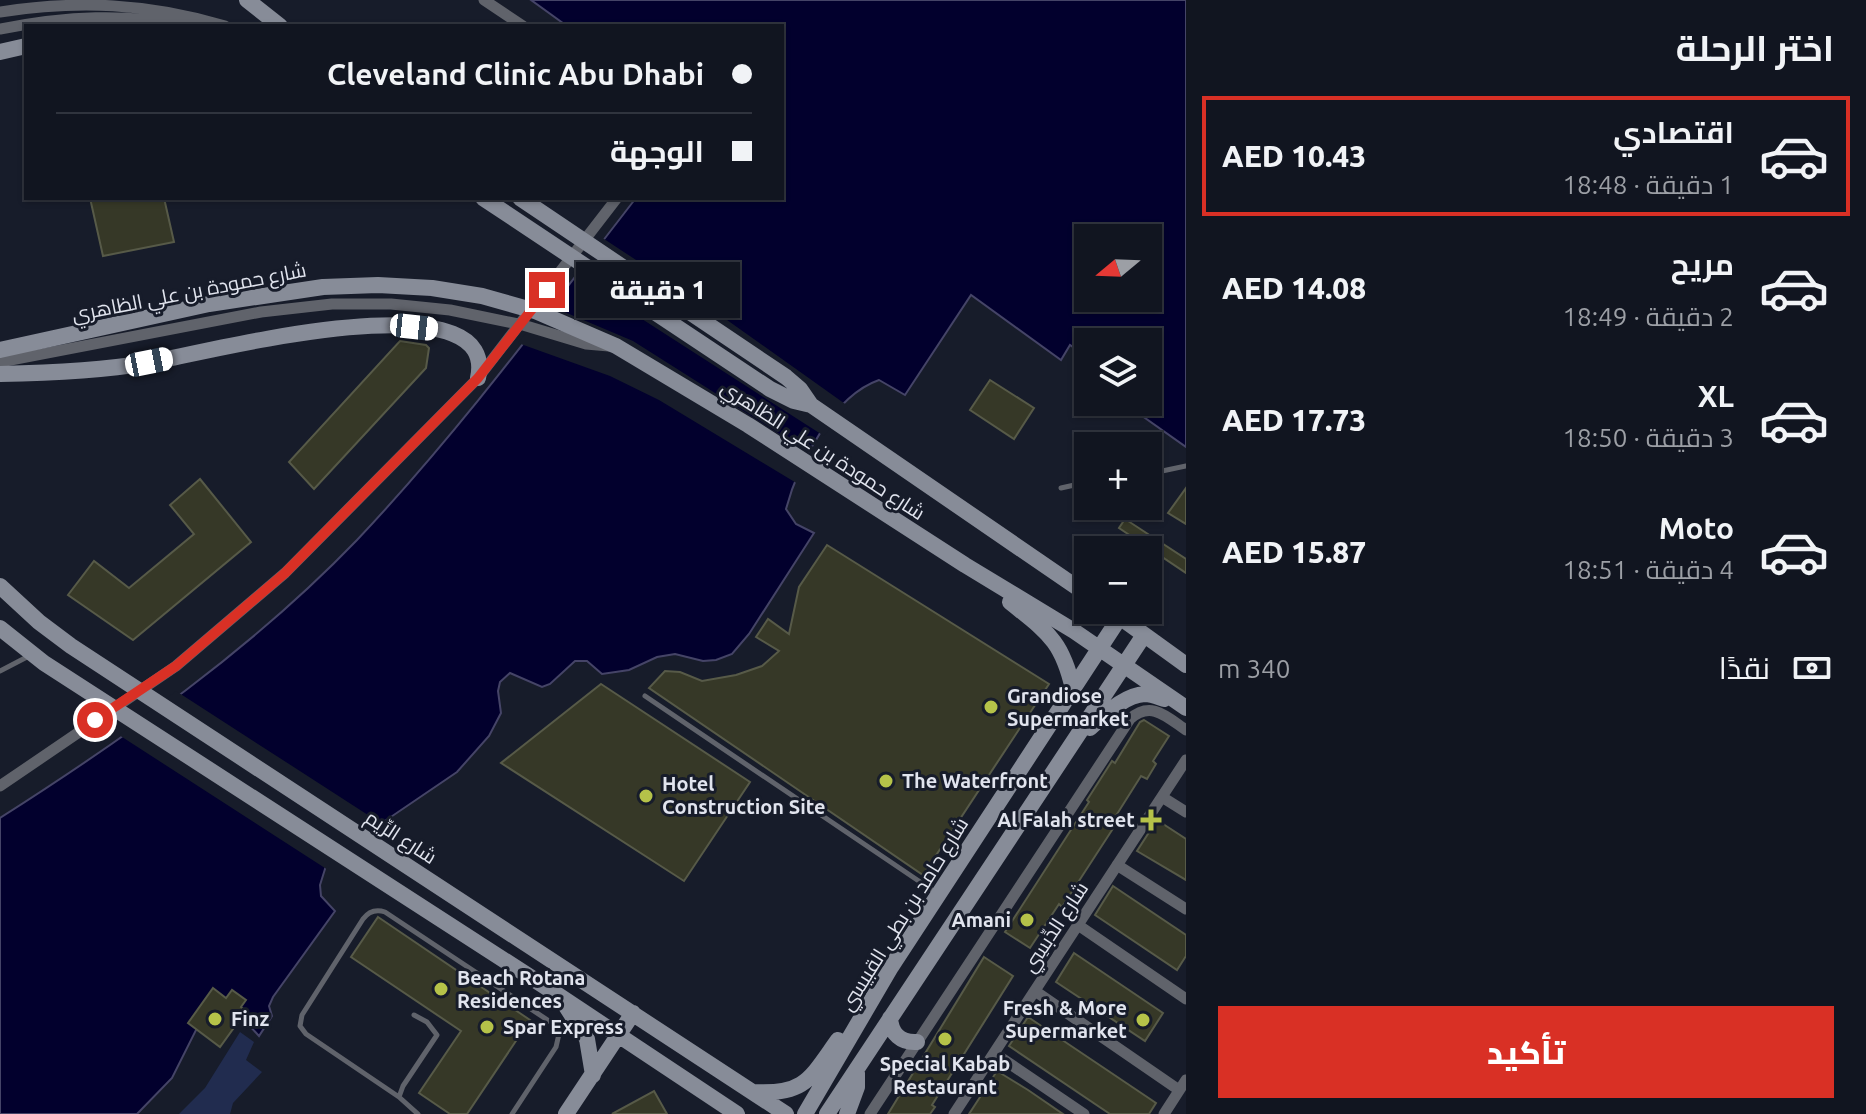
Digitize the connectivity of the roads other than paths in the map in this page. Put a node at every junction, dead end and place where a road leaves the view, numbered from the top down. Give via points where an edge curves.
1 (247, 0) edge
2 (484, 0) edge
3 (0, 12) edge
4 (31, 24) edge
5 (177, 24) edge
6 (218, 24) edge
7 (277, 24) edge
8 (520, 24) edge
9 (24, 25) edge
10 (0, 29) edge
11 (24, 46) edge
12 (0, 52) edge
13 (486, 200) edge
14 (513, 200) edge
15 (523, 200) edge
16 (616, 200) edge
17 (581, 246) junction
18 (616, 346) junction
19 (0, 350) edge
20 (0, 362) edge
21 (0, 374) edge
22 (478, 378) junction
23 (811, 405) junction
24 (1186, 466) edge
25 (1162, 471) edge
26 (1074, 485) edge
27 (1061, 488) dead end
28 (965, 565) junction
29 (1074, 585) edge
30 (0, 586) edge
31 (1110, 624) edge
32 (1129, 624) edge
33 (0, 628) edge
34 (1144, 635) junction
35 (1099, 649) junction
36 (32, 655) junction
37 (1123, 665) junction
38 (1186, 665) edge
39 (0, 671) edge
40 (1073, 689) junction
41 (645, 696) dead end
42 (1182, 705) edge
43 (1186, 730) edge
44 (1077, 739) junction
45 (1186, 760) edge
46 (0, 786) edge
47 (1162, 797) junction
48 (1186, 812) edge
49 (1117, 865) junction
50 (939, 894) junction
51 (1186, 909) edge
52 (1078, 925) junction
53 (891, 967) junction
54 (1035, 991) junction
55 (555, 993) junction
56 (1186, 999) edge
57 (633, 1013) junction
58 (414, 1015) dead end
59 (890, 1018) junction
60 (619, 1035) junction
61 (917, 1042) junction
62 (994, 1053) junction
63 (856, 1071) junction
64 (593, 1075) junction
65 (1183, 1085) edge
66 (751, 1092) junction
67 (399, 1097) junction
68 (418, 1114) edge
69 (512, 1114) edge
70 (566, 1114) edge
71 (737, 1114) edge
72 (786, 1114) edge
73 (805, 1114) edge
74 (827, 1114) edge
75 (847, 1114) edge
76 (870, 1114) edge
77 (954, 1114) edge
78 (1084, 1114) edge
79 (1164, 1114) edge

1 - 7 main road
2 - 8 street
3 - 6 street via 64,4 139,6
4 - 5 street via 120,16
9 - 10 street
11 - 12 main road
13 - 23 main road, شارع حمودة بن علي الظاهري via 770,389
14 - 17 street
15 - 23 main road via 786,377
16 - 17 street
17 - 22 street
18 - 19 main road, شارع حمودة بن علي الظاهري via 506,302 378,285 250,297
18 - 20 street, شارع حمودة بن علي الظاهري via 586,344 450,310 332,304 249,314
18 - 28 main road, شارع حمودة بن علي الظاهري
21 - 22 main road via 120,367 265,338 363,326 414,327 460,336 475,351
22 - 46 street via 285,573 176,666
23 - 29 main road, شارع حمودة بن علي الظاهري
24 - 25 lane
26 - 27 lane
28 - 35 main road
28 - 40 main road via 1050,634 1064,654
30 - 57 main road, شارع الرِّيم via 71,646
31 - 35 main road, شارع حامد بن بطي القبيسي
32 - 34 main road
33 - 36 main road
34 - 37 main road
34 - 38 main road
35 - 37 main road
35 - 40 main road, شارع حامد بن بطي القبيسي
36 - 39 lane
36 - 55 main road
37 - 42 main road
37 - 44 main road
40 - 50 main road, شارع حامد بن بطي القبيسي
41 - 50 lane
42 - 44 main road via 1138,696 1115,707
43 - 61 street via 1150,709 1130,719
44 - 59 main road
45 - 47 street, شارع الدِّبسِي
47 - 48 street
47 - 49 street, شارع الدِّبسِي
49 - 51 street
49 - 52 street, شارع الدِّبسِي
50 - 53 main road, شارع حامد بن بطي القبيسي
52 - 54 street, شارع الدِّبسِي
52 - 56 street
53 - 66 main road via 812,1076 797,1088
53 - 73 main road, شارع حامد بن بطي القبيسي
54 - 62 street, شارع الدِّبسِي
54 - 65 street
55 - 60 main road
55 - 64 main road via 583,1030
57 - 60 main road
57 - 66 main road, شارع الرِّيم
58 - 67 lane via 437,1035
59 - 61 main road via 895,1035
59 - 63 main road
60 - 64 main road
60 - 71 main road
61 - 76 street
62 - 77 street, شارع الدِّبسِي
62 - 78 street
63 - 74 main road
63 - 75 main road via 857,1087
64 - 70 main road
65 - 79 street
66 - 72 main road, شارع الرِّيم
67 - 68 lane
67 - 69 lane via 300,1026 363,919 377,911 555,1025 556,1047

